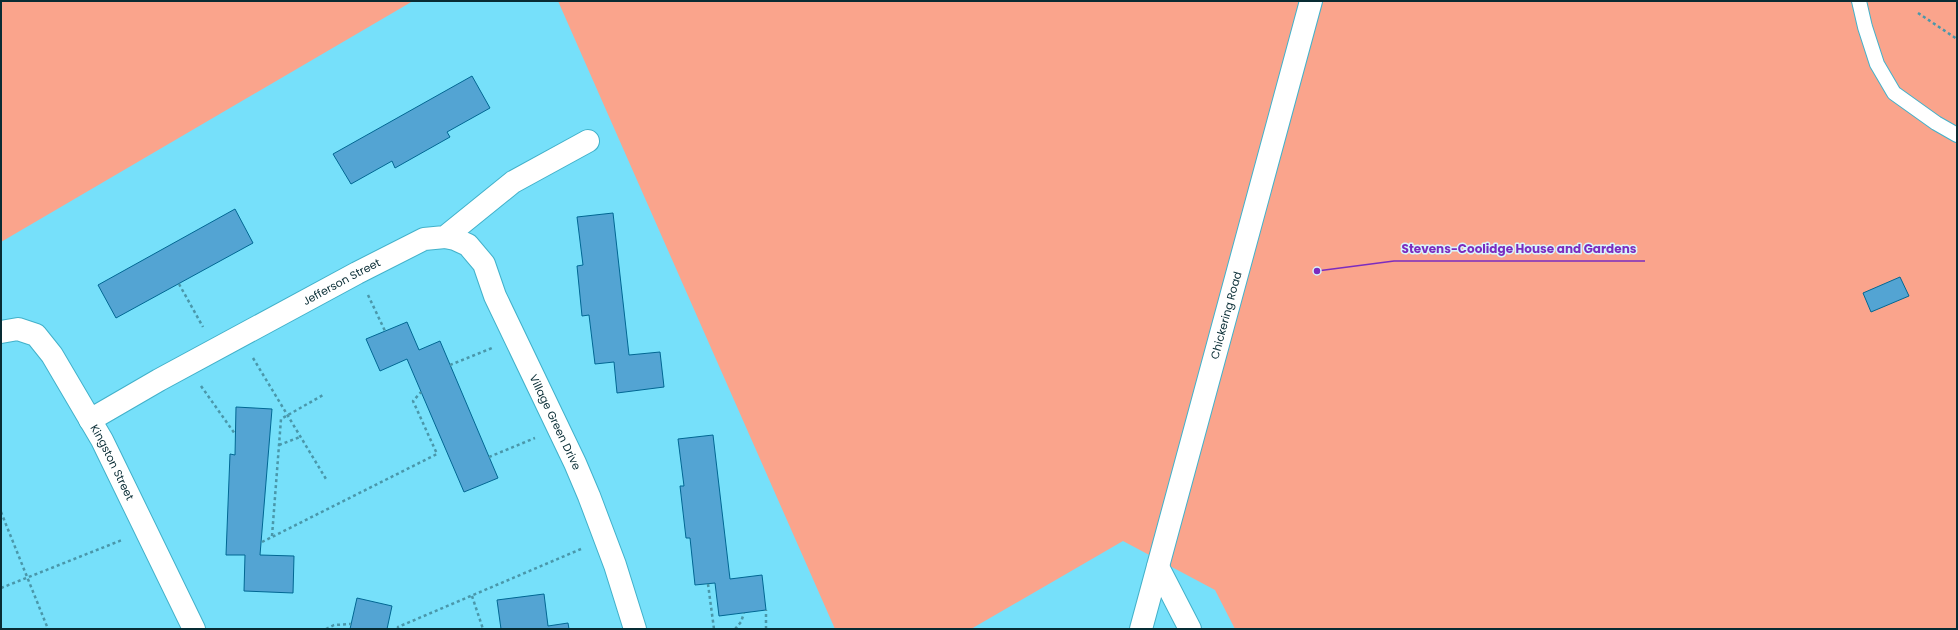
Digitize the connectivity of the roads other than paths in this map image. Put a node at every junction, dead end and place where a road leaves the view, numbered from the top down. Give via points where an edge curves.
1 (1311, 1) edge
2 (1859, 1) edge
3 (1957, 134) edge
4 (588, 141) dead end
5 (445, 236) junction
6 (1, 332) edge
7 (90, 420) junction
8 (1158, 566) junction
9 (194, 629) edge
10 (635, 629) edge
11 (1141, 629) edge
12 (1190, 629) edge

1 - 8 street, Chickering Road
2 - 3 lane via 1877,64 1894,92 1936,123
4 - 5 street via 513,182
5 - 7 street, Jefferson Street via 424,239 357,273
5 - 10 street, Village Green Drive via 468,245 484,264 495,296 575,463 605,539
6 - 7 street, Kingston Street via 18,329 36,335 52,355
7 - 9 street, Kingston Street
8 - 11 street, Chickering Road
8 - 12 street

